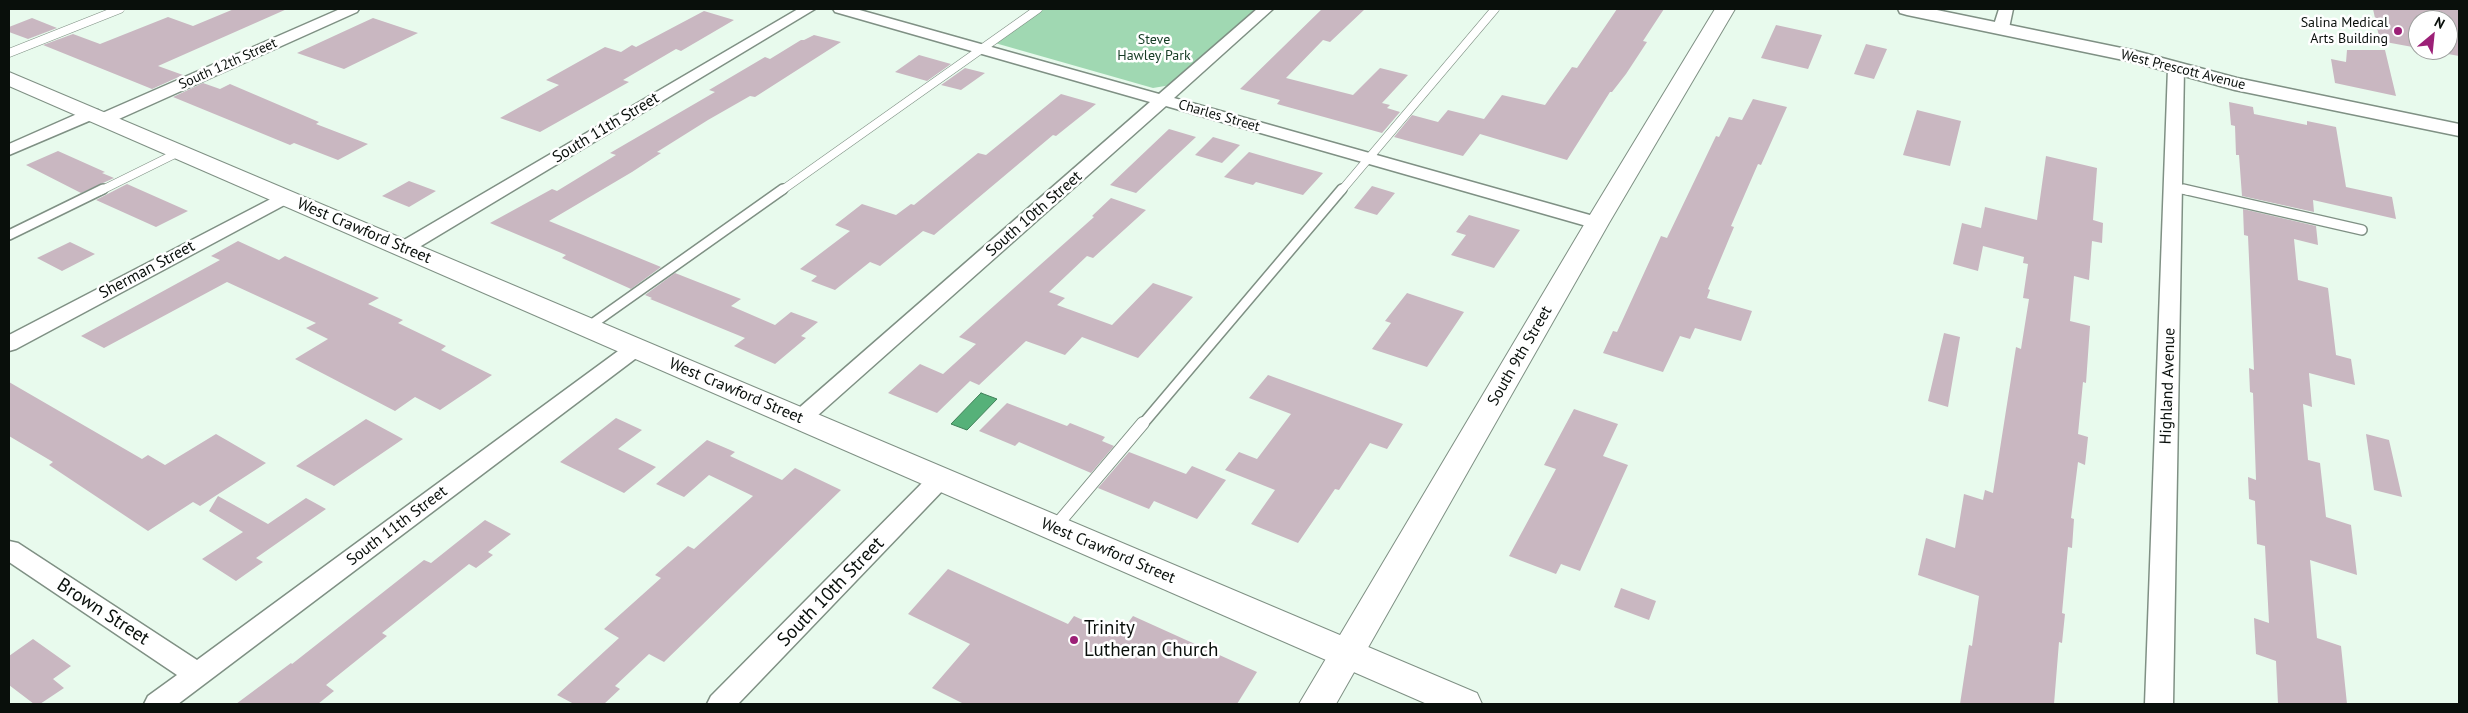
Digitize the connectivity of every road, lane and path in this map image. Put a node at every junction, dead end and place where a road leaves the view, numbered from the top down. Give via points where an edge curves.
1 (120, 9) edge
2 (352, 9) edge
3 (808, 9) edge
4 (840, 9) edge
5 (1038, 9) edge
6 (1266, 9) edge
7 (1495, 9) edge
8 (1725, 9) edge
9 (1907, 9) edge
10 (2006, 9) edge
11 (2001, 28) junction
12 (982, 49) junction
13 (9, 53) edge
14 (2176, 68) junction
15 (9, 78) edge
16 (1164, 101) junction
17 (98, 116) junction
18 (2459, 130) edge
19 (9, 150) edge
20 (179, 152) junction
21 (1368, 158) junction
22 (2173, 187) junction
23 (286, 197) junction
24 (1597, 223) junction
25 (2362, 230) dead end
26 (9, 235) edge
27 (404, 248) junction
28 (588, 327) junction
29 (9, 344) edge
30 (636, 348) junction
31 (800, 418) junction
32 (940, 479) junction
33 (1054, 528) junction
34 (9, 550) edge
35 (1346, 654) junction
36 (198, 675) junction
37 (158, 704) edge
38 (721, 704) edge
39 (1317, 704) edge
40 (1464, 704) edge
41 (2159, 704) edge

1 - 13 lane
2 - 17 street, South 12th Street
3 - 27 street, South 11th Street
4 - 12 street, Charles Street
5 - 12 lane
6 - 16 street, South 10th Street
7 - 21 lane
8 - 24 main road, South 9th Street
9 - 11 street, West Prescott Avenue
10 - 11 street
11 - 14 street, West Prescott Avenue
12 - 16 street, Charles Street
12 - 28 lane
14 - 18 street, West Prescott Avenue via 2235,84
14 - 22 street, Highland Avenue
15 - 17 main road, West Crawford Street
16 - 21 street, Charles Street
16 - 31 street, South 10th Street
17 - 19 street, South 12th Street
17 - 20 main road, West Crawford Street
20 - 23 main road, West Crawford Street
20 - 26 lane
21 - 24 street, Charles Street
21 - 33 lane
22 - 25 lane
22 - 41 street, Highland Avenue
23 - 27 main road, West Crawford Street
23 - 29 street, Sherman Street
24 - 35 main road, South 9th Street
27 - 28 main road, West Crawford Street
28 - 30 main road, West Crawford Street
30 - 31 main road, West Crawford Street
30 - 36 street, South 11th Street
31 - 32 main road, West Crawford Street
32 - 33 main road, West Crawford Street
32 - 38 street, South 10th Street
33 - 35 main road, West Crawford Street
34 - 36 street, Brown Street
35 - 39 main road, South 9th Street
35 - 40 main road, West Crawford Street
36 - 37 street, South 11th Street

